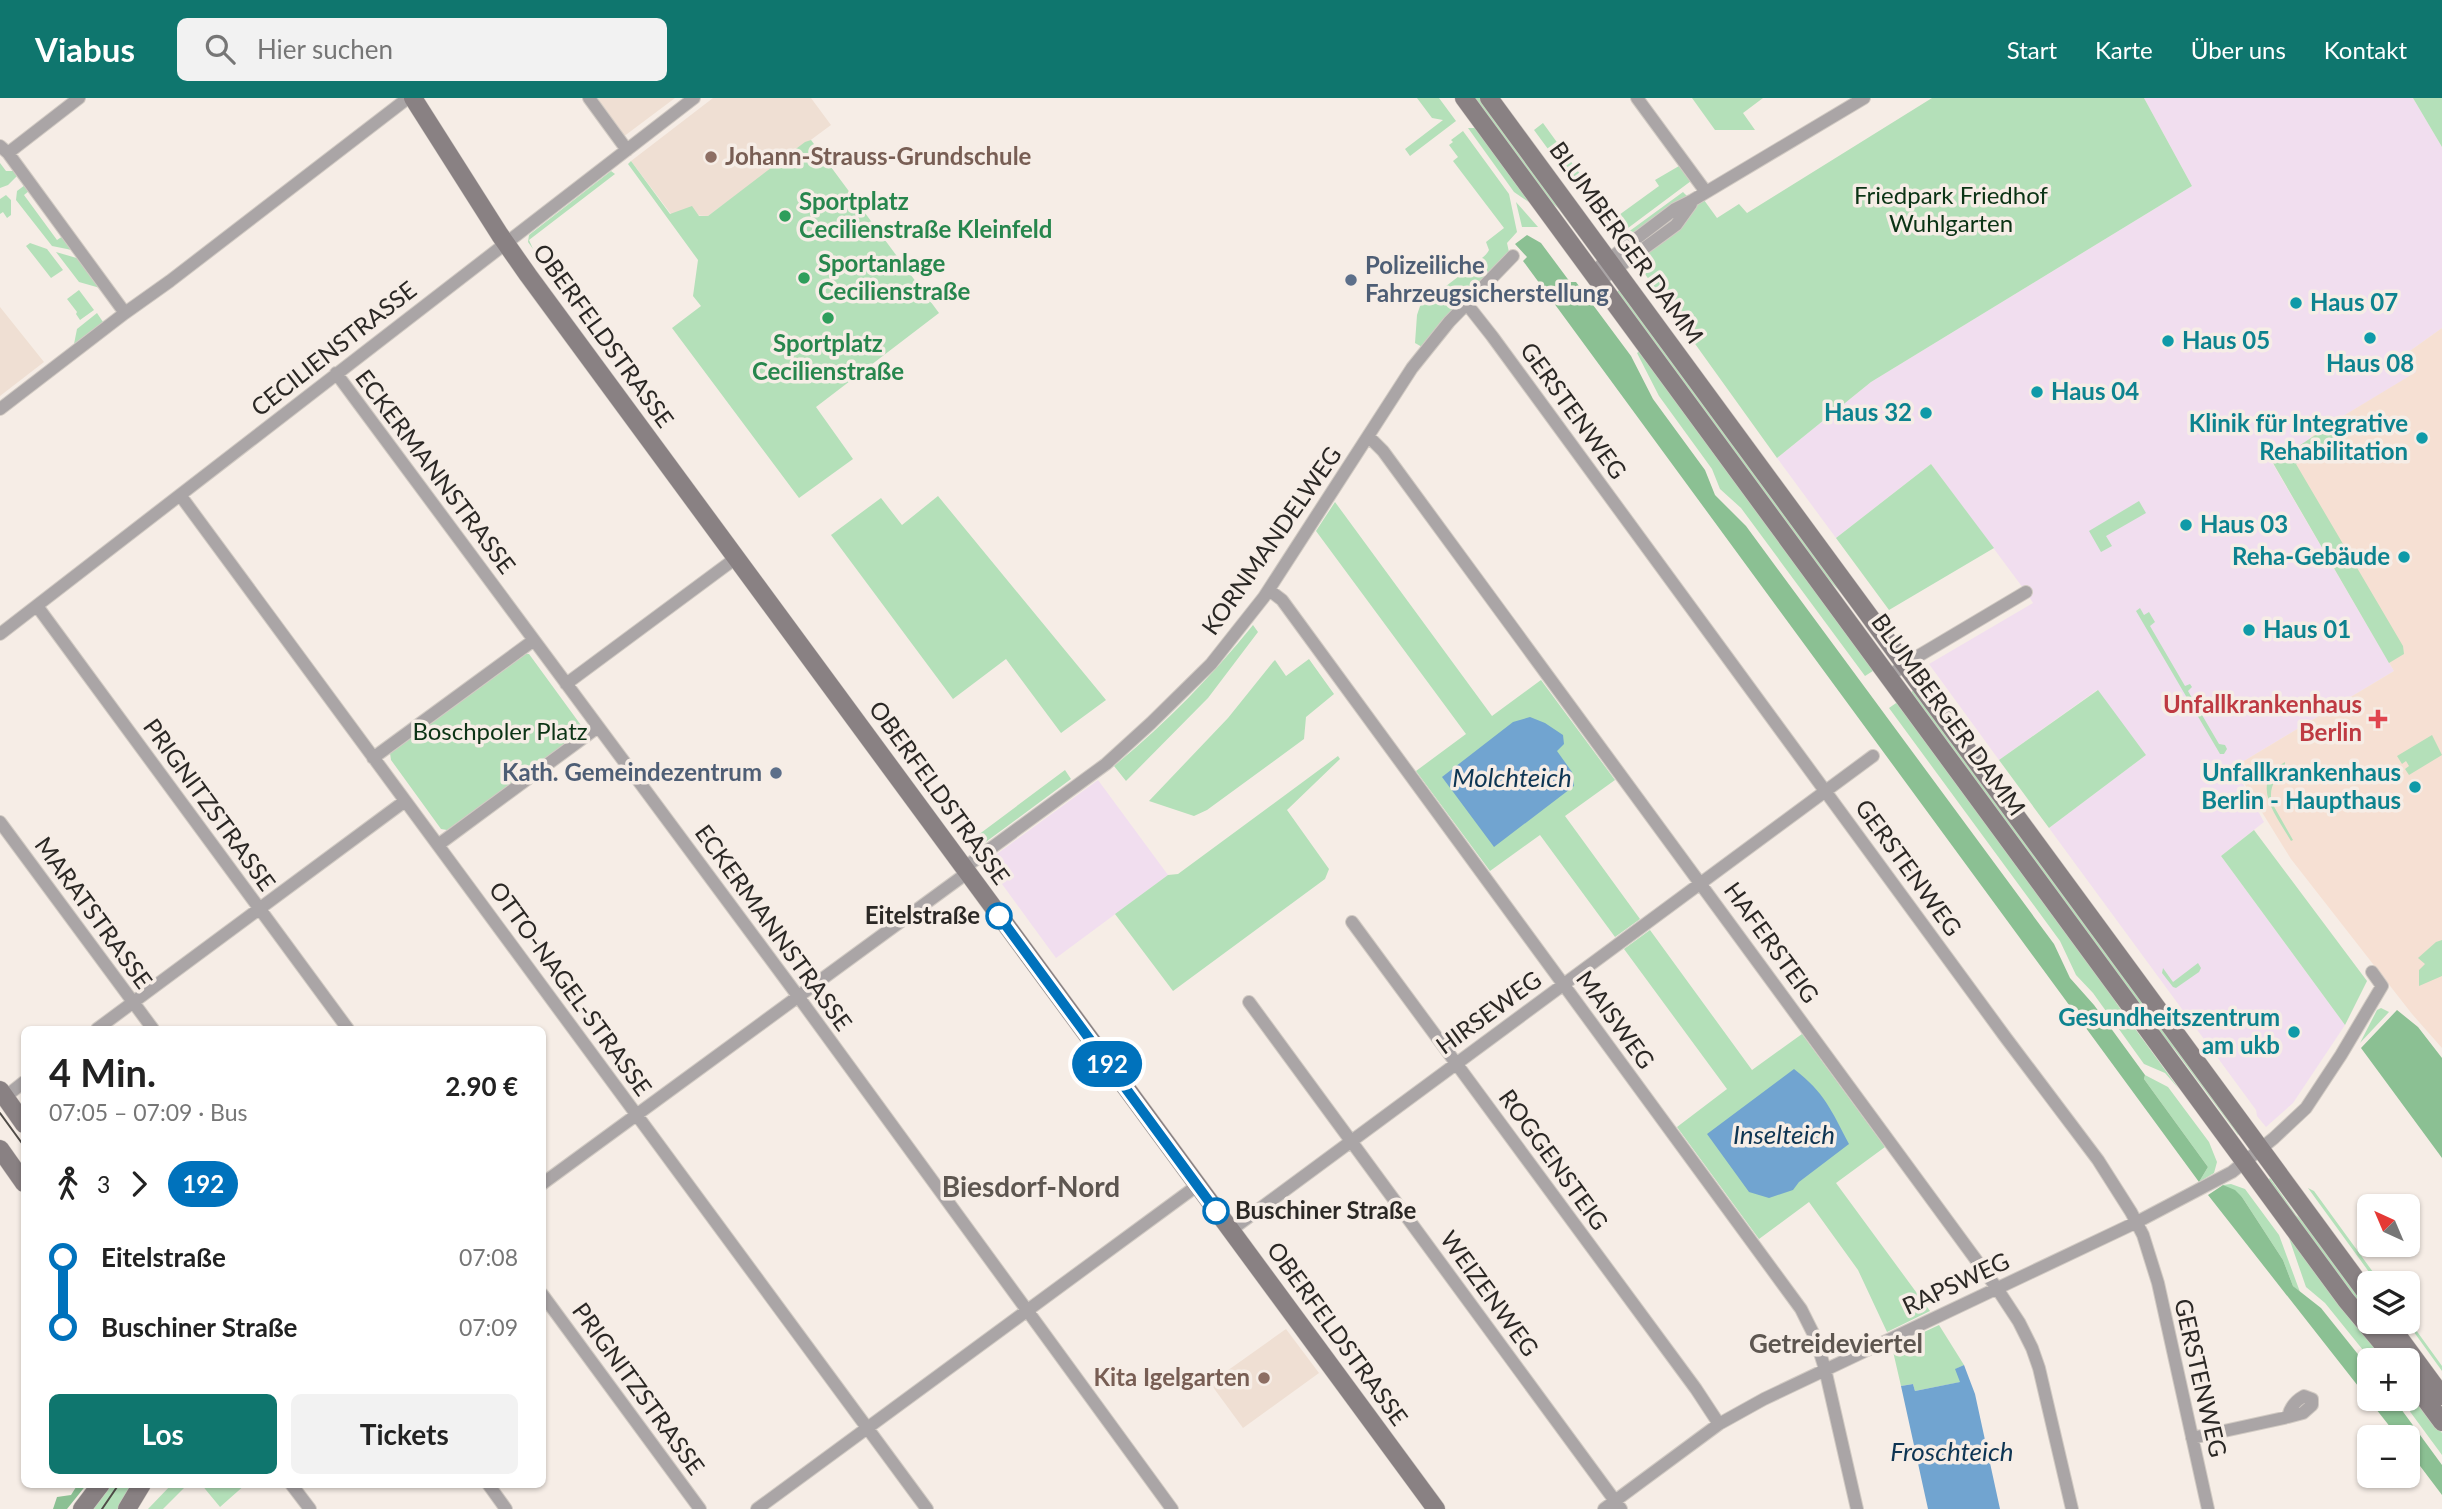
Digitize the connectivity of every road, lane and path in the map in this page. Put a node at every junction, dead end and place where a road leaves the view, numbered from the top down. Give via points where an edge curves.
1 (79, 98) edge
2 (411, 98) edge
3 (589, 98) edge
4 (694, 98) edge
5 (1464, 98) edge
6 (1489, 98) edge
7 (1637, 98) edge
8 (1864, 98) edge
9 (4, 150) edge
10 (627, 150) junction
11 (1706, 192) junction
12 (505, 243) junction
13 (1513, 256) dead end
14 (1611, 265) junction
15 (1595, 278) junction
16 (1466, 303) junction
17 (125, 313) junction
18 (336, 373) junction
19 (0, 408) edge
20 (1368, 436) junction
21 (180, 495) junction
22 (736, 558) junction
23 (1269, 590) junction
24 (2025, 592) dead end
25 (37, 606) junction
26 (0, 634) edge
27 (534, 640) junction
28 (1905, 665) junction
29 (1889, 677) junction
30 (566, 684) junction
31 (598, 727) junction
32 (1873, 756) dead end
33 (373, 758) junction
34 (1826, 791) junction
35 (405, 801) junction
36 (0, 822) edge
37 (438, 845) junction
38 (965, 871) junction
39 (1701, 884) junction
40 (260, 909) junction
41 (1352, 922) dead end
42 (2372, 972) dead end
43 (1563, 984) junction
44 (798, 997) junction
45 (133, 1002) junction
46 (1249, 1002) dead end
47 (101, 1026) edge
48 (151, 1026) edge
49 (346, 1026) edge
50 (1455, 1063) junction
51 (21, 1084) edge
52 (2, 1096) edge
53 (636, 1115) junction
54 (21, 1120) edge
55 (1351, 1142) junction
56 (0, 1149) edge
57 (2261, 1150) junction
58 (2246, 1162) junction
59 (21, 1179) edge
60 (546, 1181) edge
61 (1198, 1185) junction
62 (2137, 1223) junction
63 (1231, 1230) junction
64 (2357, 1280) edge
65 (1996, 1287) junction
66 (546, 1299) edge
67 (1027, 1311) junction
68 (2397, 1334) edge
69 (2386, 1348) edge
70 (1825, 1369) junction
71 (2420, 1392) edge
72 (2442, 1396) edge
73 (2288, 1417) dead end
74 (2442, 1422) edge
75 (1719, 1424) junction
76 (867, 1428) junction
77 (2192, 1438) junction
78 (98, 1488) edge
79 (140, 1488) edge
80 (294, 1488) edge
81 (491, 1488) edge
82 (1618, 1505) edge
83 (82, 1509) edge
84 (127, 1509) edge
85 (310, 1509) edge
86 (506, 1509) edge
87 (700, 1509) edge
88 (757, 1509) edge
89 (927, 1509) edge
90 (1172, 1509) edge
91 (1436, 1509) edge
92 (1604, 1509) edge
93 (1857, 1509) edge
94 (2072, 1509) edge
95 (2208, 1509) edge

1 - 9 street
2 - 12 main road, OBERFELDSTRASSE
2 - 17 street
3 - 10 street
4 - 10 street, CECILIENSTRASSE
5 - 15 main road, BLUMBERGER DAMM
6 - 14 main road, BLUMBERGER DAMM
7 - 11 street
8 - 11 street
9 - 17 street
10 - 12 street, CECILIENSTRASSE
11 - 14 street via 1675,225
12 - 18 street, CECILIENSTRASSE
12 - 22 main road, OBERFELDSTRASSE
13 - 16 street, KORNMANDELWEG
14 - 15 street
14 - 28 main road, BLUMBERGER DAMM
15 - 29 main road, BLUMBERGER DAMM
16 - 20 street, KORNMANDELWEG via 1412,368
16 - 34 street, GERSTENWEG
17 - 19 street
18 - 21 street, CECILIENSTRASSE
18 - 27 street, ECKERMANNSTRASSE
20 - 23 street, KORNMANDELWEG
20 - 39 street, HAFERSTEIG
21 - 25 street, CECILIENSTRASSE
21 - 33 street, OTTO-NAGEL-STRASSE
22 - 30 street
22 - 38 main road, OBERFELDSTRASSE
23 - 38 street, KORNMANDELWEG via 1211,664 1131,741
23 - 43 street, MAISWEG via 1282,600
24 - 28 street
25 - 26 street, CECILIENSTRASSE
25 - 40 street, PRIGNITZSTRASSE
27 - 30 street, ECKERMANNSTRASSE
27 - 33 street
28 - 29 street
28 - 57 main road, BLUMBERGER DAMM
29 - 58 main road, BLUMBERGER DAMM
30 - 31 street, ECKERMANNSTRASSE
31 - 37 street
31 - 44 street, ECKERMANNSTRASSE
32 - 34 street, HIRSEWEG
33 - 35 street, OTTO-NAGEL-STRASSE
34 - 39 street, HIRSEWEG
34 - 62 street, GERSTENWEG via 2098,1160
35 - 37 street, OTTO-NAGEL-STRASSE
35 - 40 street
36 - 45 street, MARATSTRASSE
37 - 53 street, OTTO-NAGEL-STRASSE
38 - 44 street
38 - 61 main road, OBERFELDSTRASSE
39 - 43 street, HIRSEWEG
39 - 65 street, HAFERSTEIG
40 - 45 street
40 - 49 street, PRIGNITZSTRASSE
41 - 50 street, ROGGENSTEIG
42 - 57 street, RAPSWEG via 2382,986 2347,1045 2306,1108
43 - 50 street, HIRSEWEG
43 - 70 street, MAISWEG via 1793,1296 1809,1323
44 - 53 street
44 - 67 street, ECKERMANNSTRASSE
45 - 47 street
45 - 48 street, MARATSTRASSE
46 - 55 street, WEIZENWEG
50 - 55 street, HIRSEWEG
50 - 75 street, ROGGENSTEIG
51 - 52 street
52 - 54 main road
53 - 60 street
53 - 76 street, OTTO-NAGEL-STRASSE
55 - 63 street, HIRSEWEG
55 - 82 street, WEIZENWEG
56 - 59 main road
57 - 58 street, RAPSWEG
57 - 64 main road, BLUMBERGER DAMM
58 - 62 street, RAPSWEG
58 - 69 main road, BLUMBERGER DAMM
61 - 63 main road, OBERFELDSTRASSE
61 - 67 street
62 - 65 street, RAPSWEG
62 - 77 street, GERSTENWEG via 2158,1283
63 - 91 main road, OBERFELDSTRASSE
65 - 70 street, RAPSWEG
65 - 94 street, HAFERSTEIG via 2032,1348
66 - 87 street, PRIGNITZSTRASSE
67 - 76 street
67 - 90 street, ECKERMANNSTRASSE
68 - 72 main road
70 - 75 street, RAPSWEG
70 - 93 street, MAISWEG
71 - 74 main road
73 - 77 street
75 - 82 street, RAPSWEG
76 - 88 street
76 - 89 street, OTTO-NAGEL-STRASSE
77 - 95 street, GERSTENWEG
78 - 83 main road
79 - 84 main road
80 - 85 street
81 - 86 street
82 - 92 street, RAPSWEG

